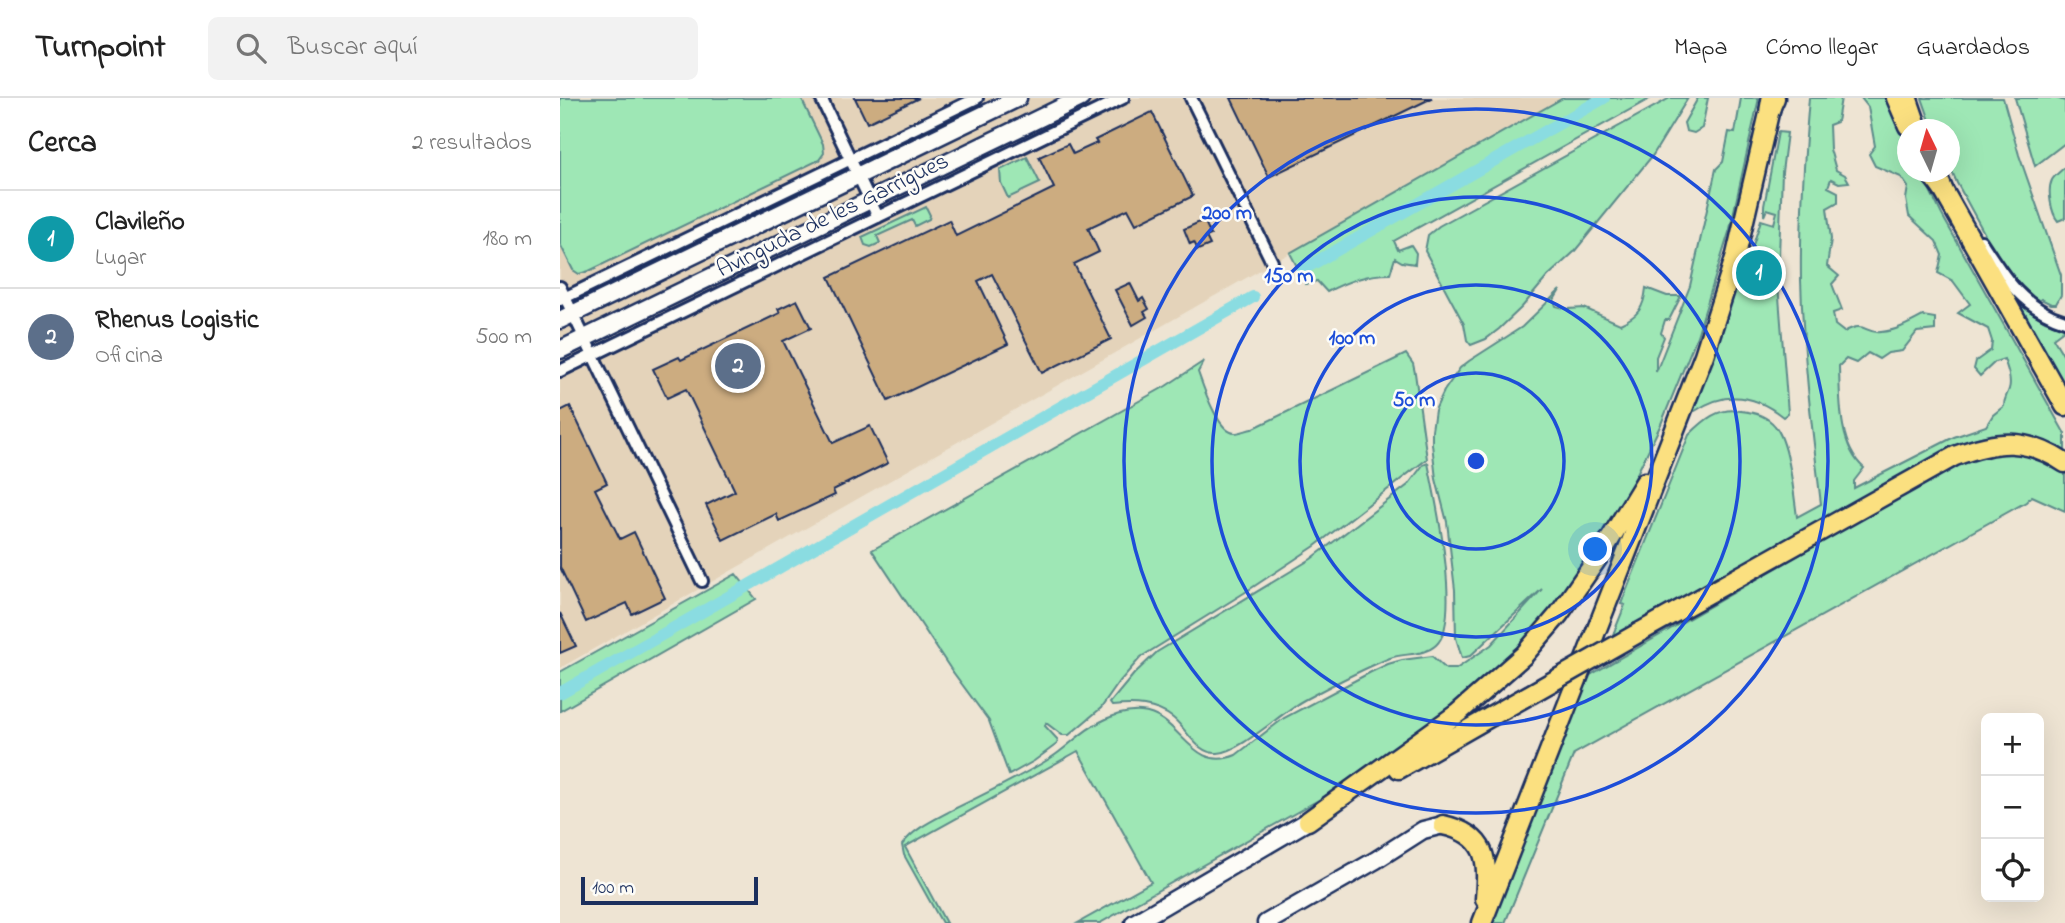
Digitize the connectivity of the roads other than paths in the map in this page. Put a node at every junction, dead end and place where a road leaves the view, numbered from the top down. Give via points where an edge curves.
1 (821, 98) edge
2 (977, 98) edge
3 (1018, 98) edge
4 (1081, 98) edge
5 (1123, 98) edge
6 (1191, 98) edge
7 (1896, 98) edge
8 (1907, 98) edge
9 (1772, 102) edge
10 (1905, 119) edge
11 (1914, 119) edge
12 (850, 160) junction
13 (858, 176) junction
14 (1939, 182) edge
15 (1939, 182) edge
16 (869, 200) junction
17 (878, 217) junction
18 (1272, 262) dead end
19 (562, 295) edge
20 (566, 317) edge
21 (2065, 321) edge
22 (585, 338) junction
23 (560, 350) edge
24 (593, 355) junction
25 (560, 371) edge
26 (2065, 407) edge
27 (1681, 414) junction
28 (2065, 463) edge
29 (702, 581) dead end
30 (1308, 821) junction
31 (1443, 825) joint
32 (1483, 920) edge
33 (1134, 923) edge
34 (1266, 923) edge

1 - 12 street
2 - 12 street, Avinguda de les Garrigues
3 - 13 street, Avinguda de les Garrigues
4 - 16 street, Avinguda de les Garrigues
5 - 17 street, Avinguda de les Garrigues
6 - 18 street
7 - 10 main road
8 - 11 highway
9 - 27 main road via 1736,255
12 - 13 street
12 - 19 street, Avinguda de les Garrigues
13 - 16 street
13 - 20 street, Avinguda de les Garrigues
14 - 21 street via 2007,282 2037,310
15 - 26 main road
16 - 17 street
16 - 22 street, Avinguda de les Garrigues
17 - 24 street, Avinguda de les Garrigues
19 - 20 street
20 - 22 street
22 - 23 street, Avinguda de les Garrigues
22 - 24 street
24 - 25 street, Avinguda de les Garrigues
24 - 29 street
27 - 30 main road via 1604,549 1524,655 1458,713
27 - 32 main road
28 - 30 main road, bridge via 2034,447 2006,443 1955,456
30 - 33 street
31 - 32 main road via 1467,833 1483,853 1488,873
31 - 34 street via 1423,830

